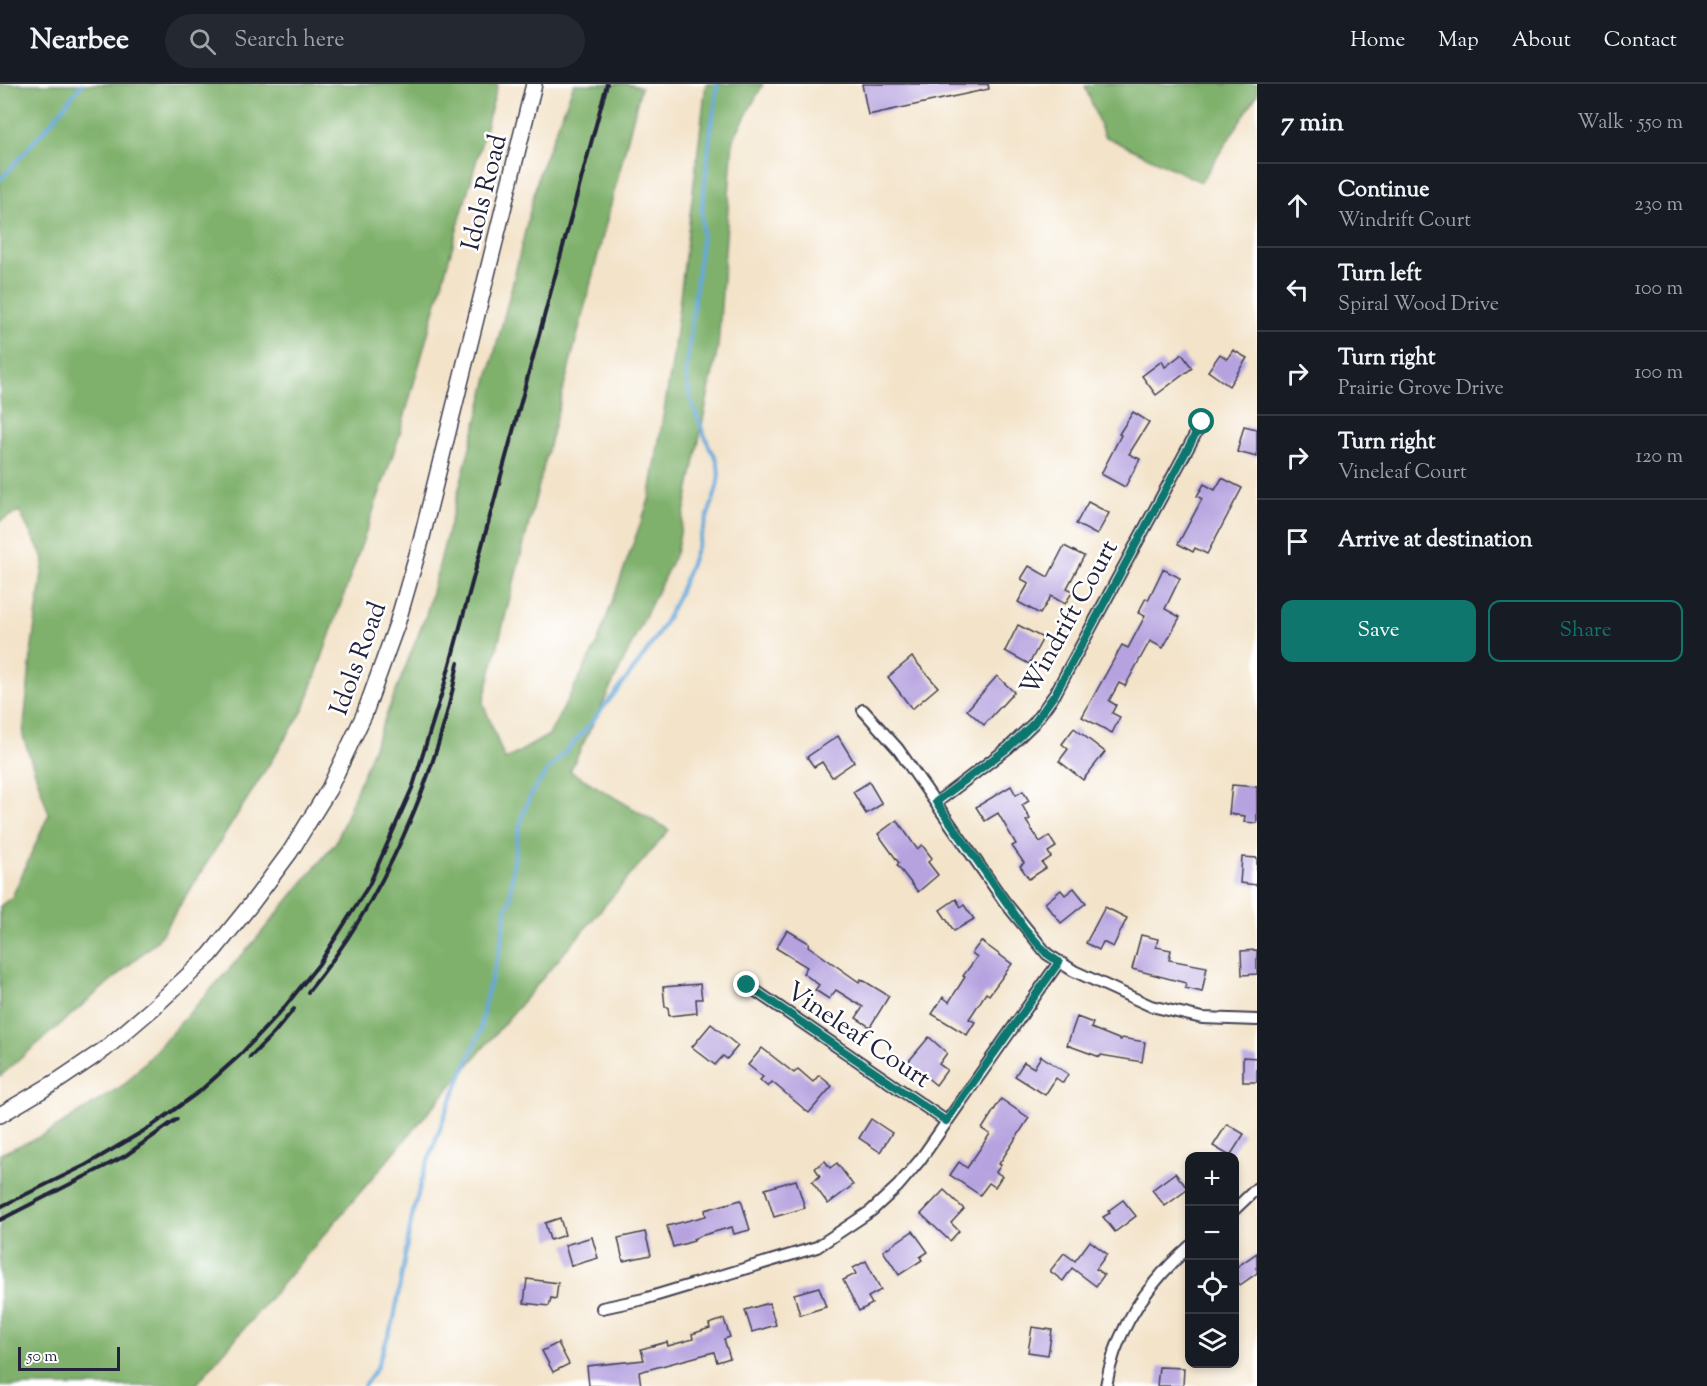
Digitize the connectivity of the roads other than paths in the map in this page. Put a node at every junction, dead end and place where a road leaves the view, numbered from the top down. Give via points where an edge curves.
1 (534, 84) edge
2 (1202, 422) dead end
3 (863, 710) dead end
4 (936, 802) junction
5 (1059, 962) junction
6 (747, 985) dead end
7 (1257, 1020) edge
8 (0, 1115) edge
9 (946, 1121) junction
10 (1257, 1188) edge
11 (1238, 1206) edge
12 (1185, 1251) edge
13 (602, 1308) dead end
14 (1106, 1386) edge

1 - 8 main road, Idols Road via 418,552 364,715 329,789 290,852 210,954 105,1049
2 - 4 street, Windrift Court via 1055,694 1034,723 1008,748
3 - 4 street via 898,749
4 - 5 street via 1025,929
5 - 7 street via 1151,1006 1202,1018
5 - 9 street
6 - 9 street, Vineleaf Court
9 - 13 street via 898,1186 871,1211 817,1247
10 - 11 street
12 - 14 street via 1158,1276 1127,1322 1114,1351

